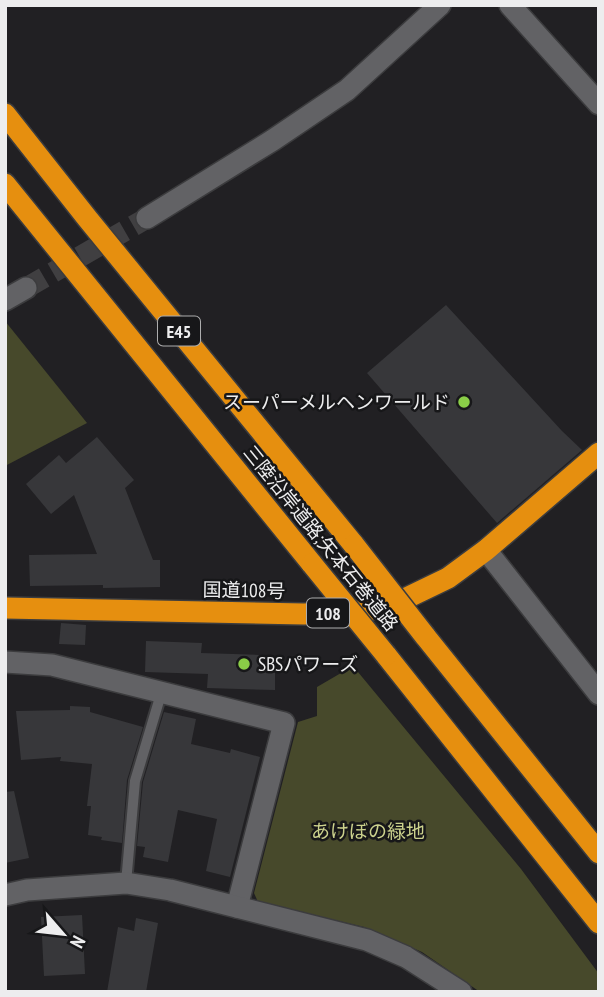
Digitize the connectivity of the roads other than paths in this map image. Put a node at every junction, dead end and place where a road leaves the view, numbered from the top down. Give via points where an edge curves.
1 (440, 5) edge
2 (510, 5) edge
3 (599, 104) edge
4 (5, 114) edge
5 (5, 184) edge
6 (147, 218) tunnel mouth
7 (26, 288) tunnel mouth
8 (5, 300) edge
9 (599, 453) edge
10 (486, 550) junction
11 (5, 608) edge
12 (5, 662) edge
13 (161, 694) junction
14 (599, 694) edge
15 (599, 853) edge
16 (126, 883) junction
17 (5, 895) edge
18 (237, 907) junction
19 (599, 923) edge
20 (461, 992) edge

1 - 6 street via 347,90
2 - 3 street
4 - 15 highway, 三陸沿岸道路;矢本石巻道路 / E45, bridge
5 - 19 highway, 三陸沿岸道路;矢本石巻道路 / E45, bridge
7 - 8 street
9 - 10 highway, 国道108号 / 108
10 - 11 highway, 国道108号 / 108 via 420,593 390,606 362,611
10 - 14 street
12 - 13 street via 52,665
13 - 16 lane via 135,781
13 - 18 street via 284,723
16 - 17 street
16 - 18 street
18 - 20 street via 367,940 406,957

